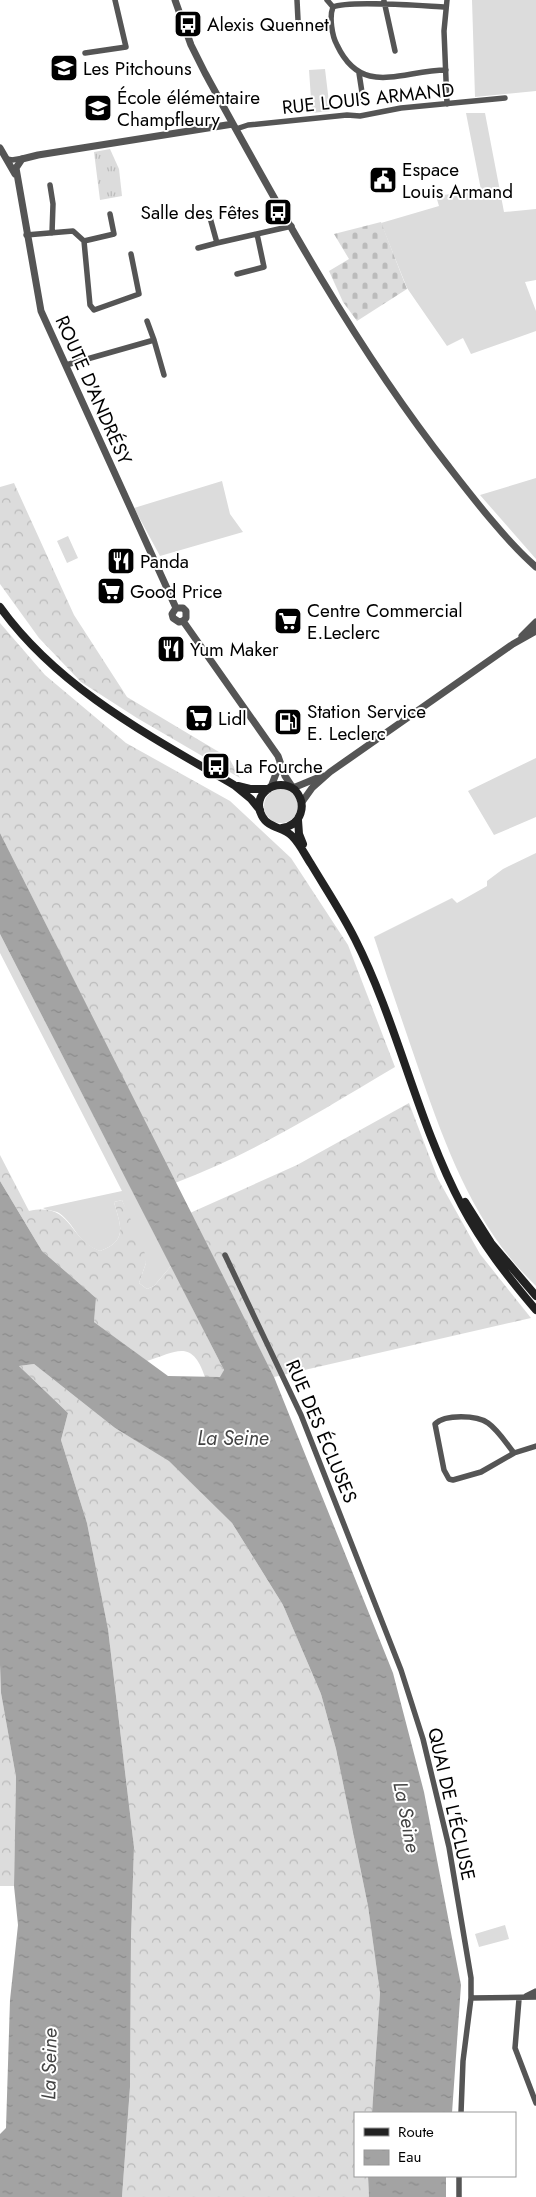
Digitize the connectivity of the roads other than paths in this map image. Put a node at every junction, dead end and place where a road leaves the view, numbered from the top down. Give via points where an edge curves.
1 (115, 0) edge
2 (175, 0) edge
3 (297, 0) edge
4 (327, 0) edge
5 (447, 0) edge
6 (384, 1) edge
7 (333, 7) junction
8 (446, 7) junction
9 (298, 20) dead end
10 (396, 50) dead end
11 (85, 54) dead end
12 (446, 70) junction
13 (359, 73) junction
14 (504, 98) dead end
15 (362, 99) dead end
16 (447, 104) junction
17 (235, 127) junction
18 (0, 148) edge
19 (7, 158) junction
20 (24, 158) junction
21 (16, 174) junction
22 (50, 186) dead end
23 (110, 214) dead end
24 (209, 214) dead end
25 (292, 226) junction
26 (52, 233) junction
27 (257, 234) junction
28 (26, 235) junction
29 (84, 241) junction
30 (217, 243) junction
31 (198, 248) dead end
32 (131, 254) dead end
33 (237, 274) dead end
34 (148, 321) dead end
35 (154, 340) junction
36 (66, 364) junction
37 (164, 375) dead end
38 (533, 564) edge
39 (536, 573) edge
40 (0, 607) edge
41 (536, 622) edge
42 (536, 631) edge
43 (513, 644) junction
44 (280, 763) junction
45 (330, 772) junction
46 (234, 785) junction
47 (269, 788) junction
48 (293, 788) junction
49 (302, 802) junction
50 (260, 810) junction
51 (298, 820) junction
52 (282, 828) junction
53 (225, 1255) dead end
54 (536, 1296) edge
55 (536, 1310) edge
56 (536, 1446) edge
57 (514, 1453) junction
58 (382, 1622) joint
59 (536, 1991) edge
60 (536, 1997) edge
61 (472, 1998) junction
62 (522, 1998) junction
63 (536, 2103) edge
64 (461, 2112) edge
65 (458, 2177) edge
66 (459, 2197) edge

1 - 11 street via 126,47
2 - 17 street via 198,59
3 - 9 street
4 - 7 street
5 - 8 street
6 - 7 street
6 - 8 street
6 - 10 street
7 - 13 street via 336,44 348,64
8 - 12 street
12 - 13 street via 390,78
12 - 16 street
13 - 15 street
14 - 16 street, RUE LOUIS ARMAND
16 - 17 street, RUE LOUIS ARMAND via 360,116
17 - 20 street
17 - 25 street
18 - 19 street
19 - 20 street
19 - 21 street
20 - 21 street via 17,164
21 - 28 street, ROUTE D'ANDRÉSY
22 - 26 street
23 - 29 street via 114,234
24 - 30 street
25 - 27 street
25 - 38 street via 375,363 431,443 467,491
26 - 28 street
26 - 29 street via 73,231
27 - 30 street
27 - 33 street via 264,267
28 - 36 street, ROUTE D'ANDRÉSY via 39,305
29 - 32 street via 90,305 94,310 140,294
30 - 31 street
34 - 35 street
35 - 36 street
35 - 37 street
36 - 44 street, ROUTE D'ANDRÉSY via 176,608 173,618 183,621
38 - 39 street
40 - 46 main road via 28,642 75,685
41 - 43 street
42 - 43 street
43 - 45 street
44 - 47 street
44 - 48 street, ROUTE D'ANDRÉSY
45 - 48 street
45 - 49 street
46 - 47 main road via 250,789
46 - 50 main road
47 - 48 main road via 283,784
47 - 50 main road via 262,796
48 - 49 main road
49 - 51 main road
50 - 52 main road via 267,823
51 - 52 main road
51 - 54 main road via 300,839 367,952 463,1198 491,1243
52 - 55 main road via 299,845 362,953 442,1164 461,1205 487,1247
53 - 58 street, RUE DES ÉCLUSES via 302,1416
56 - 57 street
57 - 57 street via 481,1472 458,1480 449,1479 444,1470 435,1424 462,1417 485,1421
58 - 61 street, QUAI DE L'ÉCLUSE via 423,1740 449,1847 468,1954
59 - 62 street
60 - 62 street
61 - 62 street
61 - 64 street, QUAI DE L'ÉCLUSE
62 - 63 street via 515,2048
65 - 66 street

